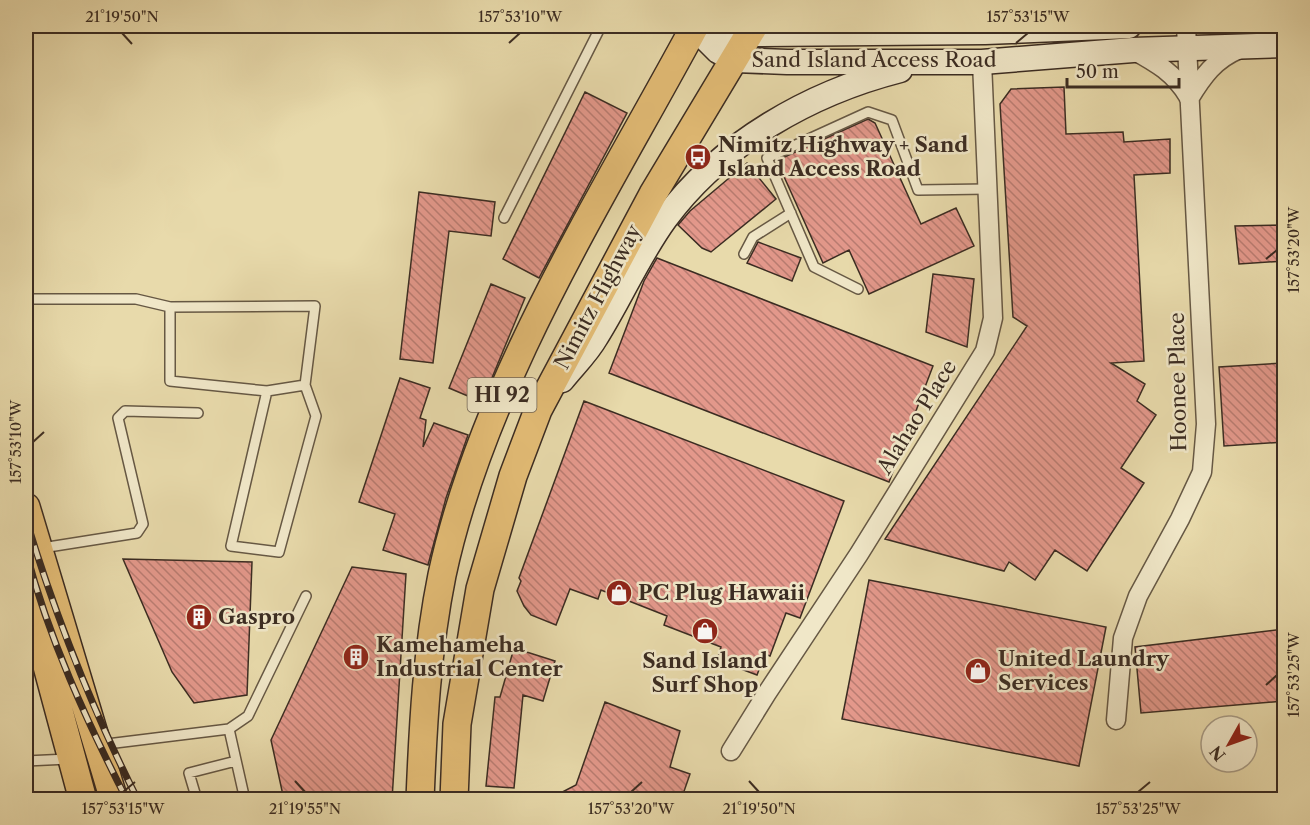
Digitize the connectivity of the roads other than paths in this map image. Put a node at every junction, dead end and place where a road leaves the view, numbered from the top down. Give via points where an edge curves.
1 (601, 26) edge
2 (695, 26) edge
3 (1129, 26) edge
4 (1186, 26) edge
5 (934, 29) edge
6 (752, 30) edge
7 (1284, 45) edge
8 (1246, 47) junction
9 (1133, 50) junction
10 (1186, 50) junction
11 (735, 60) junction
12 (929, 62) junction
13 (982, 62) junction
14 (1189, 99) junction
15 (988, 189) junction
16 (791, 213) junction
17 (504, 218) dead end
18 (744, 254) dead end
19 (858, 289) dead end
20 (26, 299) edge
21 (170, 307) junction
22 (305, 385) junction
23 (267, 391) junction
24 (538, 410) junction
25 (198, 412) dead end
26 (26, 507) edge
27 (37, 549) junction
28 (306, 596) dead end
29 (27, 601) edge
30 (1116, 720) dead end
31 (229, 729) junction
32 (85, 752) junction
33 (731, 752) dead end
34 (26, 761) edge
35 (236, 761) junction
36 (83, 800) edge
37 (114, 800) edge
38 (196, 800) edge
39 (245, 800) edge
40 (420, 800) edge
41 (454, 800) edge

1 - 17 lane
2 - 6 main road, Sand Island Access Road
2 - 11 main road, Sand Island Access Road via 717,51
2 - 40 main road, Nimitz Highway / HI 92 via 577,241 504,389 467,485 429,641
3 - 5 main road, Sand Island Access Road
4 - 10 street, Hoonee Place
5 - 6 main road, Sand Island Access Road
6 - 11 main road, Nimitz Highway / HI 92
7 - 8 main road, Sand Island Access Road
8 - 10 main road, Sand Island Access Road
8 - 14 street via 1224,56 1204,74
9 - 10 main road, Sand Island Access Road
9 - 13 main road, Sand Island Access Road
9 - 14 street via 1167,70
10 - 14 street, Hoonee Place
11 - 12 main road, Sand Island Access Road
11 - 24 main road, Nimitz Highway / HI 92 via 653,194
12 - 13 main road, Sand Island Access Road
12 - 24 main road via 877,76 812,101 753,136 717,164 666,218 595,339
13 - 15 street, Alahao Place
14 - 30 street, Hoonee Place via 1206,424 1202,472 1138,596 1123,638
15 - 16 lane via 918,190 892,120 868,112 767,159
15 - 33 street, Alahao Place via 993,318 985,351
16 - 18 lane via 753,237
16 - 19 lane via 814,267
20 - 21 lane via 136,299
21 - 22 lane via 315,306
21 - 23 lane via 170,381
22 - 23 lane
22 - 23 lane via 316,416 279,552 231,546
24 - 41 main road, Nimitz Highway / HI 92 via 513,476 480,589 457,724
25 - 27 lane via 124,411 118,418 143,524 137,533
26 - 27 main road
27 - 32 main road
28 - 31 lane via 248,716
29 - 32 main road
31 - 32 lane
31 - 35 lane
32 - 34 lane
32 - 36 main road
32 - 37 main road
35 - 38 lane via 189,773
35 - 39 lane

